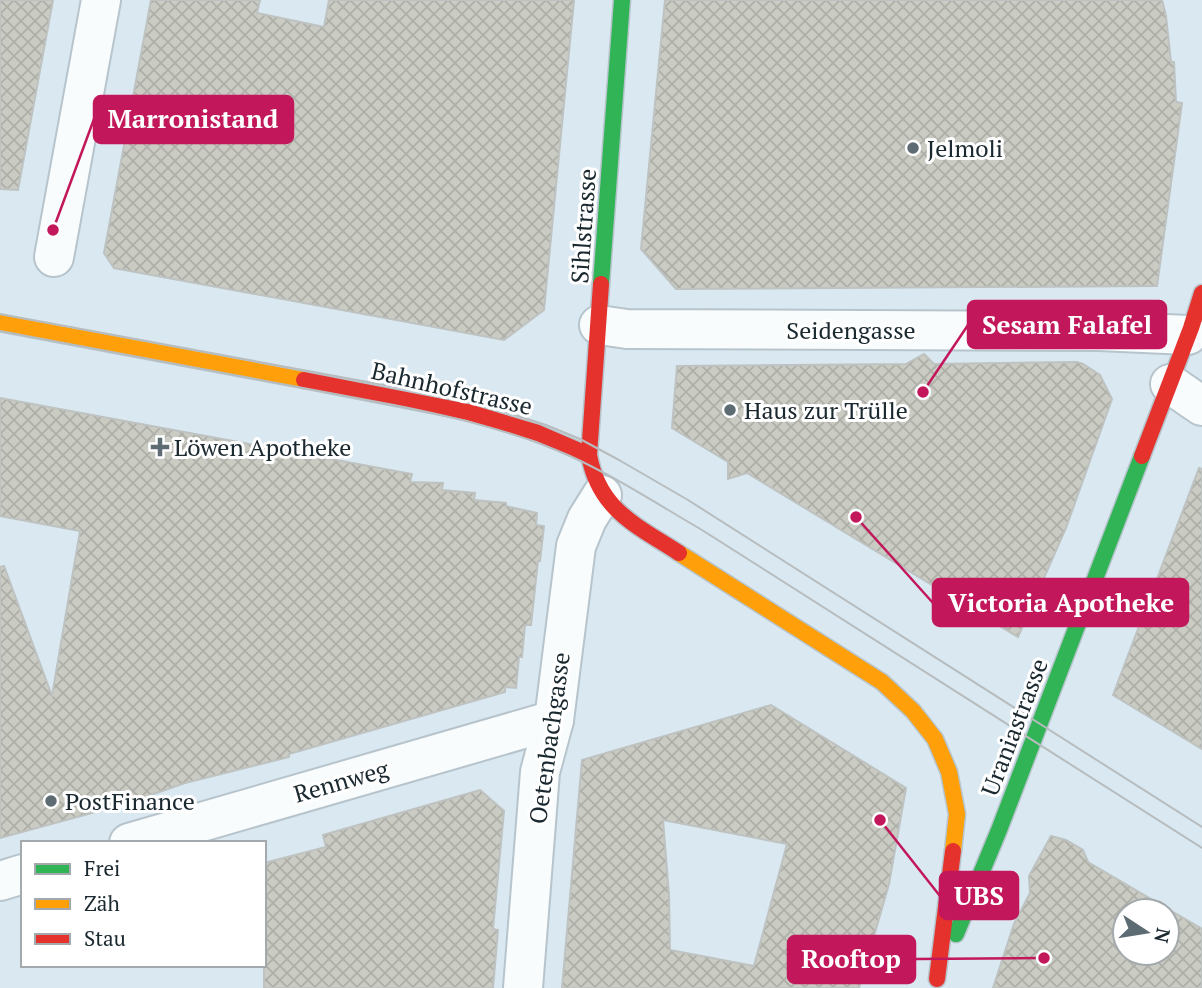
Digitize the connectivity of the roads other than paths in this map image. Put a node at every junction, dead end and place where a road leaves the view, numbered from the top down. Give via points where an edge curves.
1 (101, 0) edge
2 (622, 0) edge
3 (54, 257) dead end
4 (1196, 320) edge
5 (0, 323) edge
6 (598, 325) junction
7 (1170, 384) junction
8 (1202, 406) edge
9 (589, 455) junction
10 (602, 495) junction
11 (554, 720) junction
12 (136, 841) edge
13 (21, 875) edge
14 (0, 881) edge
15 (935, 984) edge
16 (523, 988) edge

1 - 3 street
2 - 6 street, Sihlstrasse
4 - 6 street, Seidengasse via 1100,331 626,329
4 - 7 street, Uraniastrasse
5 - 9 street, Bahnhofstrasse via 450,407 534,431
6 - 9 street, Sihlstrasse
7 - 8 street
7 - 15 street, Uraniastrasse
9 - 10 street
10 - 11 street, Oetenbachgasse via 576,546
10 - 15 street, Uraniastrasse via 626,519 881,682 932,733 946,761 957,814
11 - 12 street, Rennweg
11 - 16 street, Oetenbachgasse via 540,772
13 - 14 street

